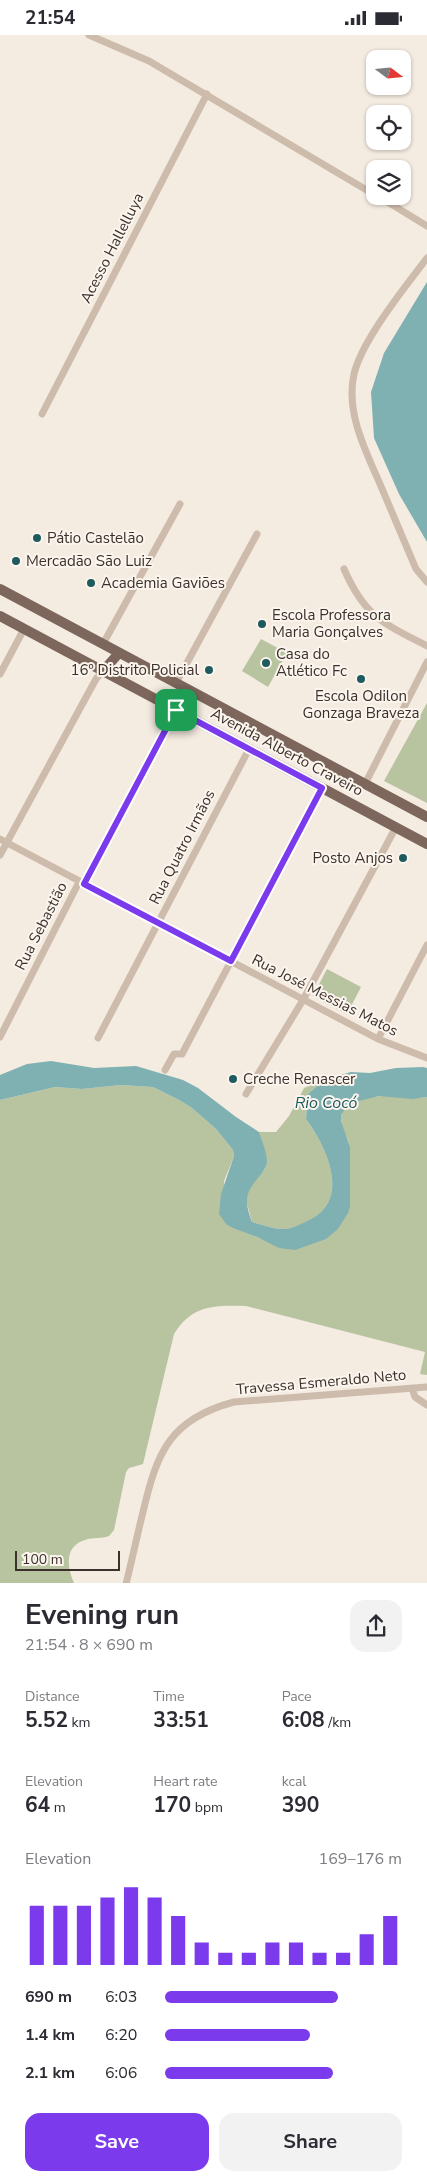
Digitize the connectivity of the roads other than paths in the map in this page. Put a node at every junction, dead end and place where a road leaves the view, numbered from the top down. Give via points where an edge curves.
1 (90, 35) edge
2 (207, 94) junction
3 (366, 189) edge
4 (392, 205) edge
5 (427, 226) edge
6 (427, 258) edge
7 (42, 414) dead end
8 (180, 504) dead end
9 (257, 534) dead end
10 (344, 569) dead end
11 (427, 582) edge
12 (0, 589) edge
13 (0, 616) edge
14 (24, 629) junction
15 (103, 644) junction
16 (427, 646) edge
17 (119, 653) junction
18 (427, 663) edge
19 (103, 671) junction
20 (0, 674) edge
21 (176, 683) junction
22 (176, 710) junction
23 (249, 749) junction
24 (365, 783) junction
25 (322, 788) junction
26 (427, 817) edge
27 (396, 827) junction
28 (3, 841) edge
29 (427, 844) edge
30 (0, 855) edge
31 (82, 883) junction
32 (158, 924) junction
33 (427, 945) edge
34 (231, 961) junction
35 (303, 1000) junction
36 (0, 1037) edge
37 (98, 1038) dead end
38 (378, 1039) junction
39 (427, 1058) edge
40 (165, 1070) dead end
41 (246, 1094) dead end
42 (427, 1387) edge
43 (412, 1388) junction
44 (427, 1405) edge
45 (126, 1583) edge

1 - 2 street via 150,61
2 - 3 street
2 - 7 street, Acesso Hallelluya
4 - 5 street
6 - 11 street via 364,349 354,375 353,403 366,451 416,569
8 - 15 street
9 - 21 street
10 - 16 street via 358,598 381,622
12 - 15 main road, Avenida Alberto Craveiro
13 - 14 main road, Avenida Alberto Craveiro
14 - 19 main road, Avenida Alberto Craveiro
14 - 20 street
15 - 17 main road, Avenida Alberto Craveiro
17 - 19 main road
17 - 21 main road, Avenida Alberto Craveiro
18 - 24 street
19 - 22 main road, Avenida Alberto Craveiro
19 - 28 street
21 - 24 main road, Avenida Alberto Craveiro
22 - 23 main road, Avenida Alberto Craveiro
22 - 31 street, Rua Sebastião
23 - 25 main road, Avenida Alberto Craveiro
23 - 32 street, Rua Quatro Irmãos
24 - 26 main road, Avenida Alberto Craveiro
25 - 27 main road, Avenida Alberto Craveiro
25 - 34 street
27 - 29 main road, Avenida Alberto Craveiro
27 - 35 street
28 - 30 street
28 - 31 street, Rua José Messias Matos
31 - 32 street, Rua José Messias Matos
31 - 36 street, Rua Sebastião
32 - 34 street, Rua José Messias Matos
32 - 37 street, Rua Quatro Irmãos
33 - 38 street
34 - 35 street, Rua José Messias Matos
34 - 40 street via 182,1054 174,1054
35 - 38 street, Rua José Messias Matos
35 - 41 street
38 - 39 street, Rua José Messias Matos
42 - 43 street, Travessa Esmeraldo Neto
43 - 44 street via 415,1397
43 - 45 street, Travessa Esmeraldo Neto via 234,1402 191,1420 166,1444 154,1466

